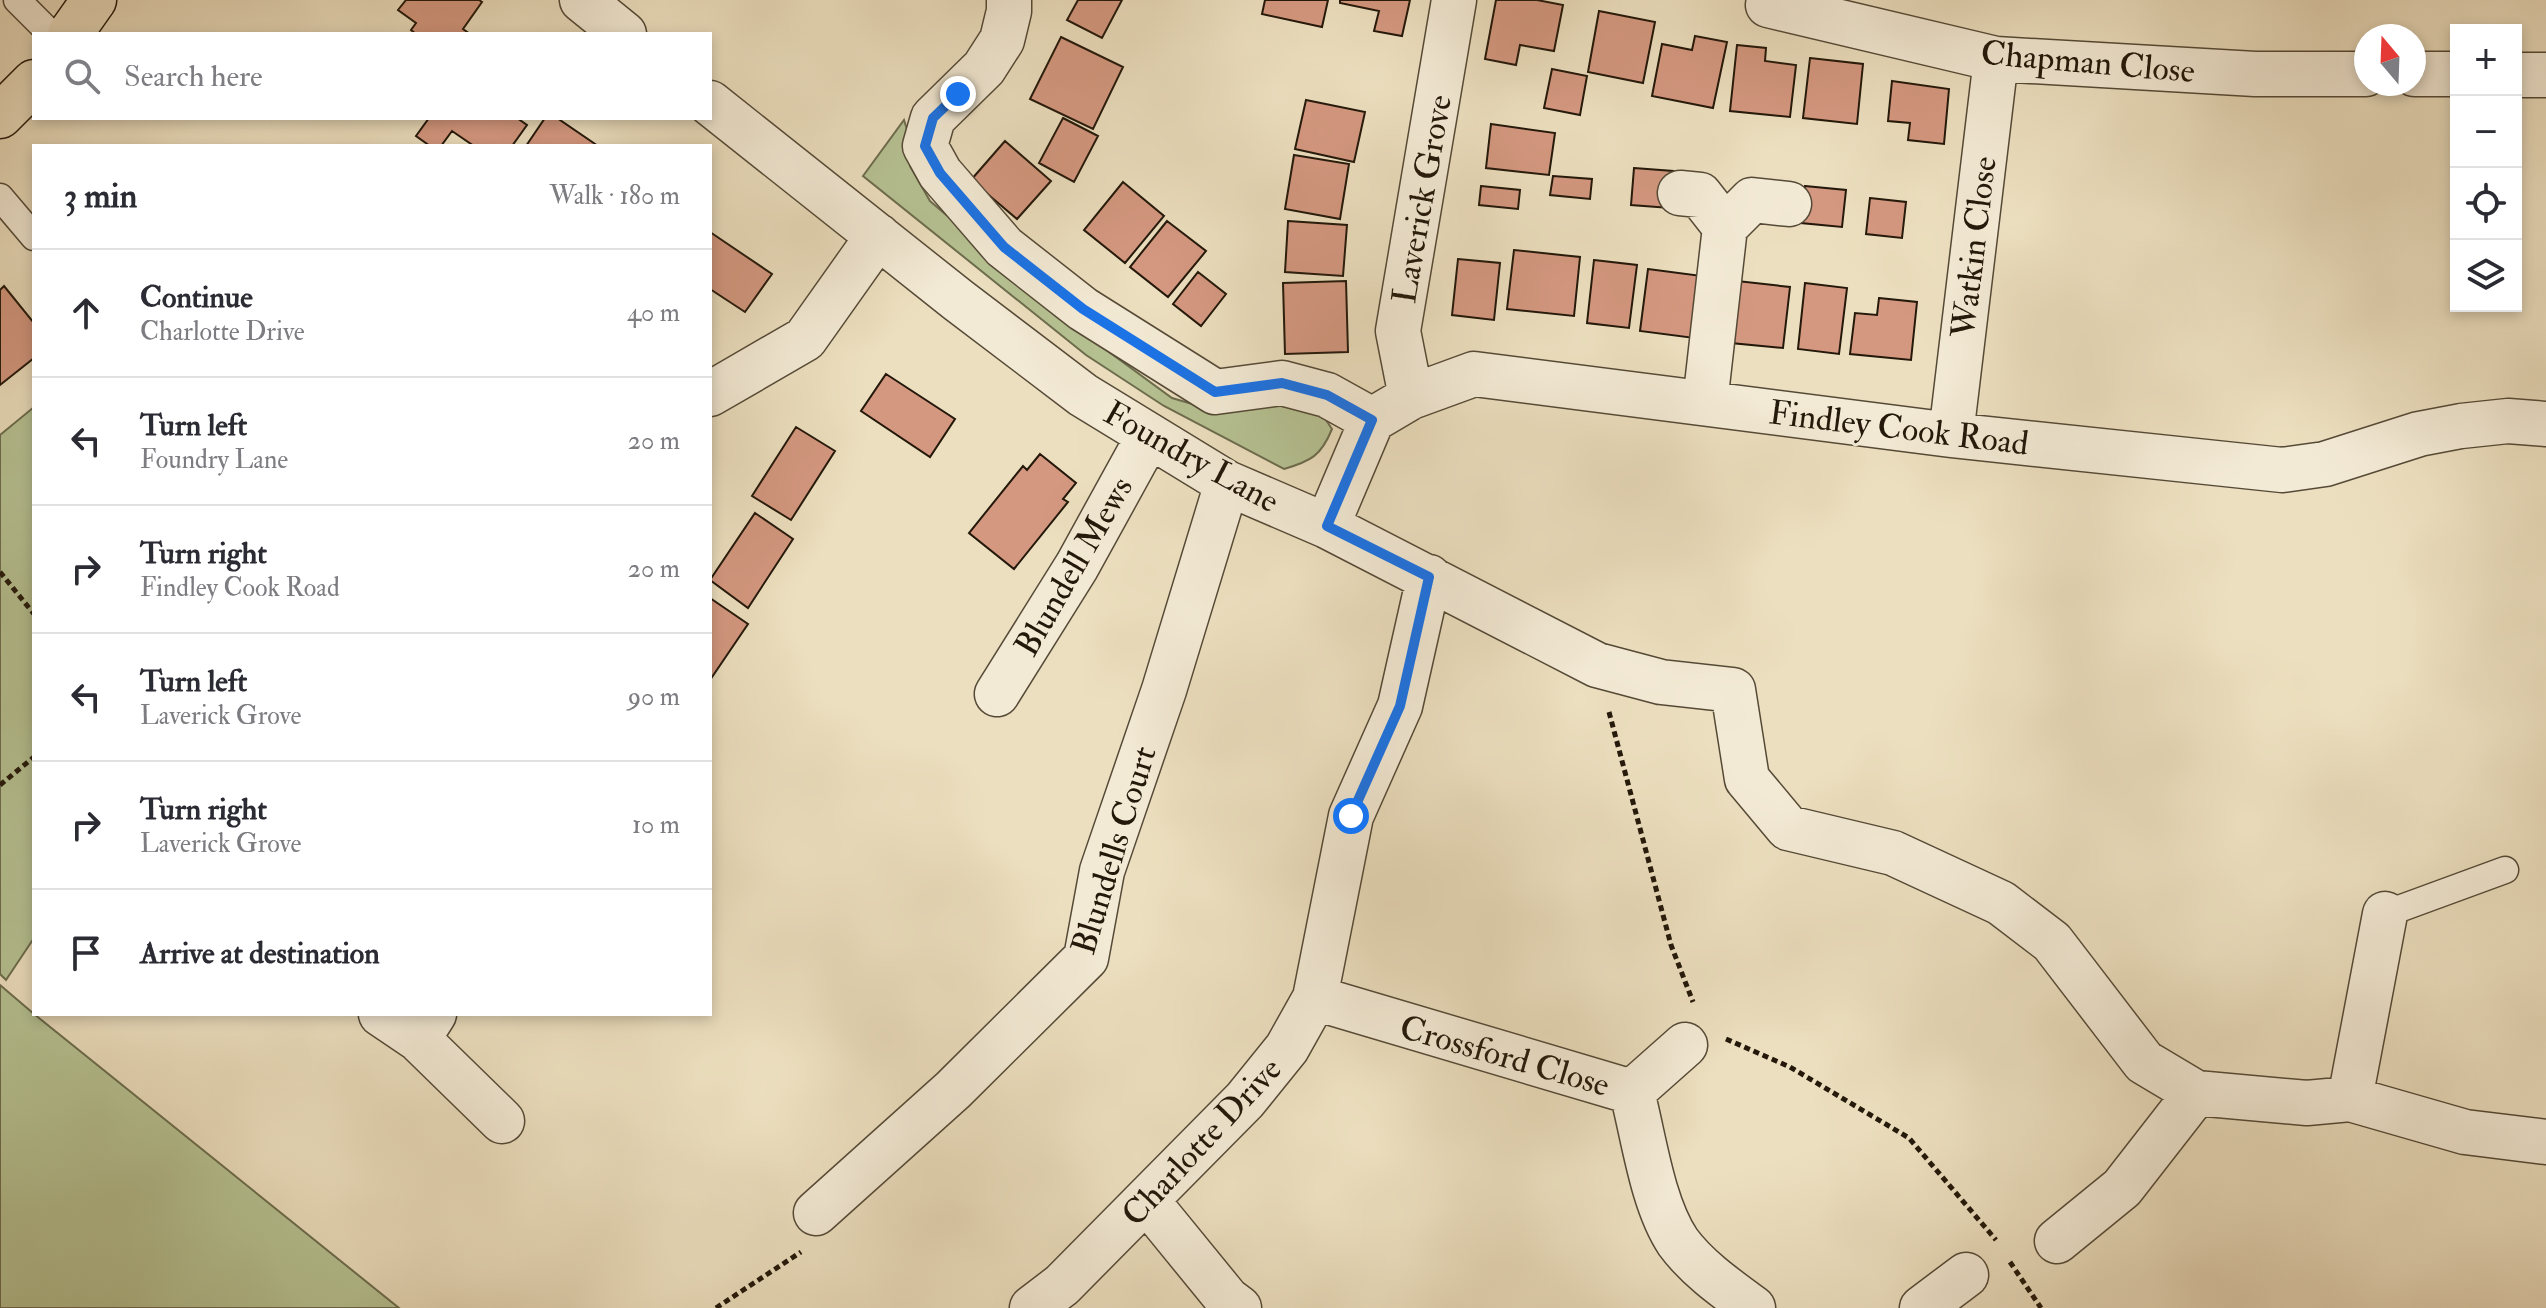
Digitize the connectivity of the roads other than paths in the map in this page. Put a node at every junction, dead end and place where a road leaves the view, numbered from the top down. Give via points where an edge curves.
1 (17, 0) edge
2 (94, 0) edge
3 (582, 0) edge
4 (1009, 0) edge
5 (1454, 0) edge
6 (1768, 5) dead end
7 (49, 32) edge
8 (71, 32) edge
9 (622, 32) edge
10 (1996, 59) junction
11 (2354, 74) edge
12 (2426, 74) edge
13 (2450, 74) edge
14 (2522, 75) edge
15 (2546, 75) edge
16 (32, 84) edge
17 (712, 105) edge
18 (0, 116) edge
19 (1680, 193) dead end
20 (0, 197) edge
21 (1789, 204) dead end
22 (1725, 227) junction
23 (32, 235) edge
24 (878, 236) junction
25 (712, 394) edge
26 (1411, 397) junction
27 (1705, 403) junction
28 (1372, 420) junction
29 (2546, 424) edge
30 (1951, 435) junction
31 (1148, 437) junction
32 (1227, 483) junction
33 (1327, 526) junction
34 (1429, 577) junction
35 (997, 694) dead end
36 (2505, 870) dead end
37 (2385, 914) joint
38 (1315, 998) junction
39 (388, 1016) edge
40 (426, 1026) edge
41 (1700, 1032) road end
42 (1632, 1092) junction
43 (2196, 1093) junction
44 (2350, 1099) junction
45 (502, 1121) dead end
46 (2546, 1142) edge
47 (1147, 1201) junction
48 (816, 1213) dead end
49 (2057, 1241) dead end
50 (1966, 1275) dead end
51 (1032, 1308) edge
52 (1239, 1308) edge
53 (1753, 1308) edge
54 (1922, 1308) edge

1 - 7 lane
2 - 8 main road
3 - 9 street
4 - 28 street via 1002,40 984,68 933,118 925,146 940,173 1004,247 1083,309 1215,392 1282,383 1327,395
5 - 26 street, Laverick Grove via 1398,331
6 - 10 street, Chapman Close
10 - 11 street, Chapman Close via 2255,74
10 - 30 street, Watkin Close
12 - 13 street
14 - 15 street
16 - 18 main road
17 - 24 street, Foundry Lane
19 - 22 street via 1700,195
20 - 23 lane
21 - 22 street via 1752,200
22 - 27 street
24 - 25 street via 805,339
24 - 31 street, Foundry Lane via 1083,395
26 - 27 street, Findley Cook Road via 1474,374
26 - 28 street, Findley Cook Road
27 - 30 street, Findley Cook Road
28 - 33 street
29 - 30 street, Findley Cook Road via 2461,426 2325,464 2282,470
31 - 32 street, Foundry Lane
31 - 35 street, Blundell Mews via 1077,566
32 - 33 street, Foundry Lane
32 - 48 street, Blundells Court via 1102,871 1086,958 953,1090
33 - 34 street, Foundry Lane
34 - 38 street, Charlotte Drive via 1400,706 1351,816
34 - 43 street, Foundry Lane via 1597,665 1661,682 1733,690 1747,779 1788,828 1893,853 2001,903 2052,942 2144,1062
36 - 37 lane
37 - 44 street
38 - 42 street, Crossford Close
38 - 47 street, Charlotte Drive via 1287,1048 1254,1090
39 - 40 street
40 - 45 street
41 - 42 street
42 - 53 street, Crossford Close via 1659,1206 1678,1242
43 - 44 street, Foundry Lane via 2307,1103
43 - 49 street via 2122,1188
44 - 46 street, Foundry Lane via 2465,1132
47 - 51 street, Charlotte Drive
47 - 52 street
50 - 54 street

